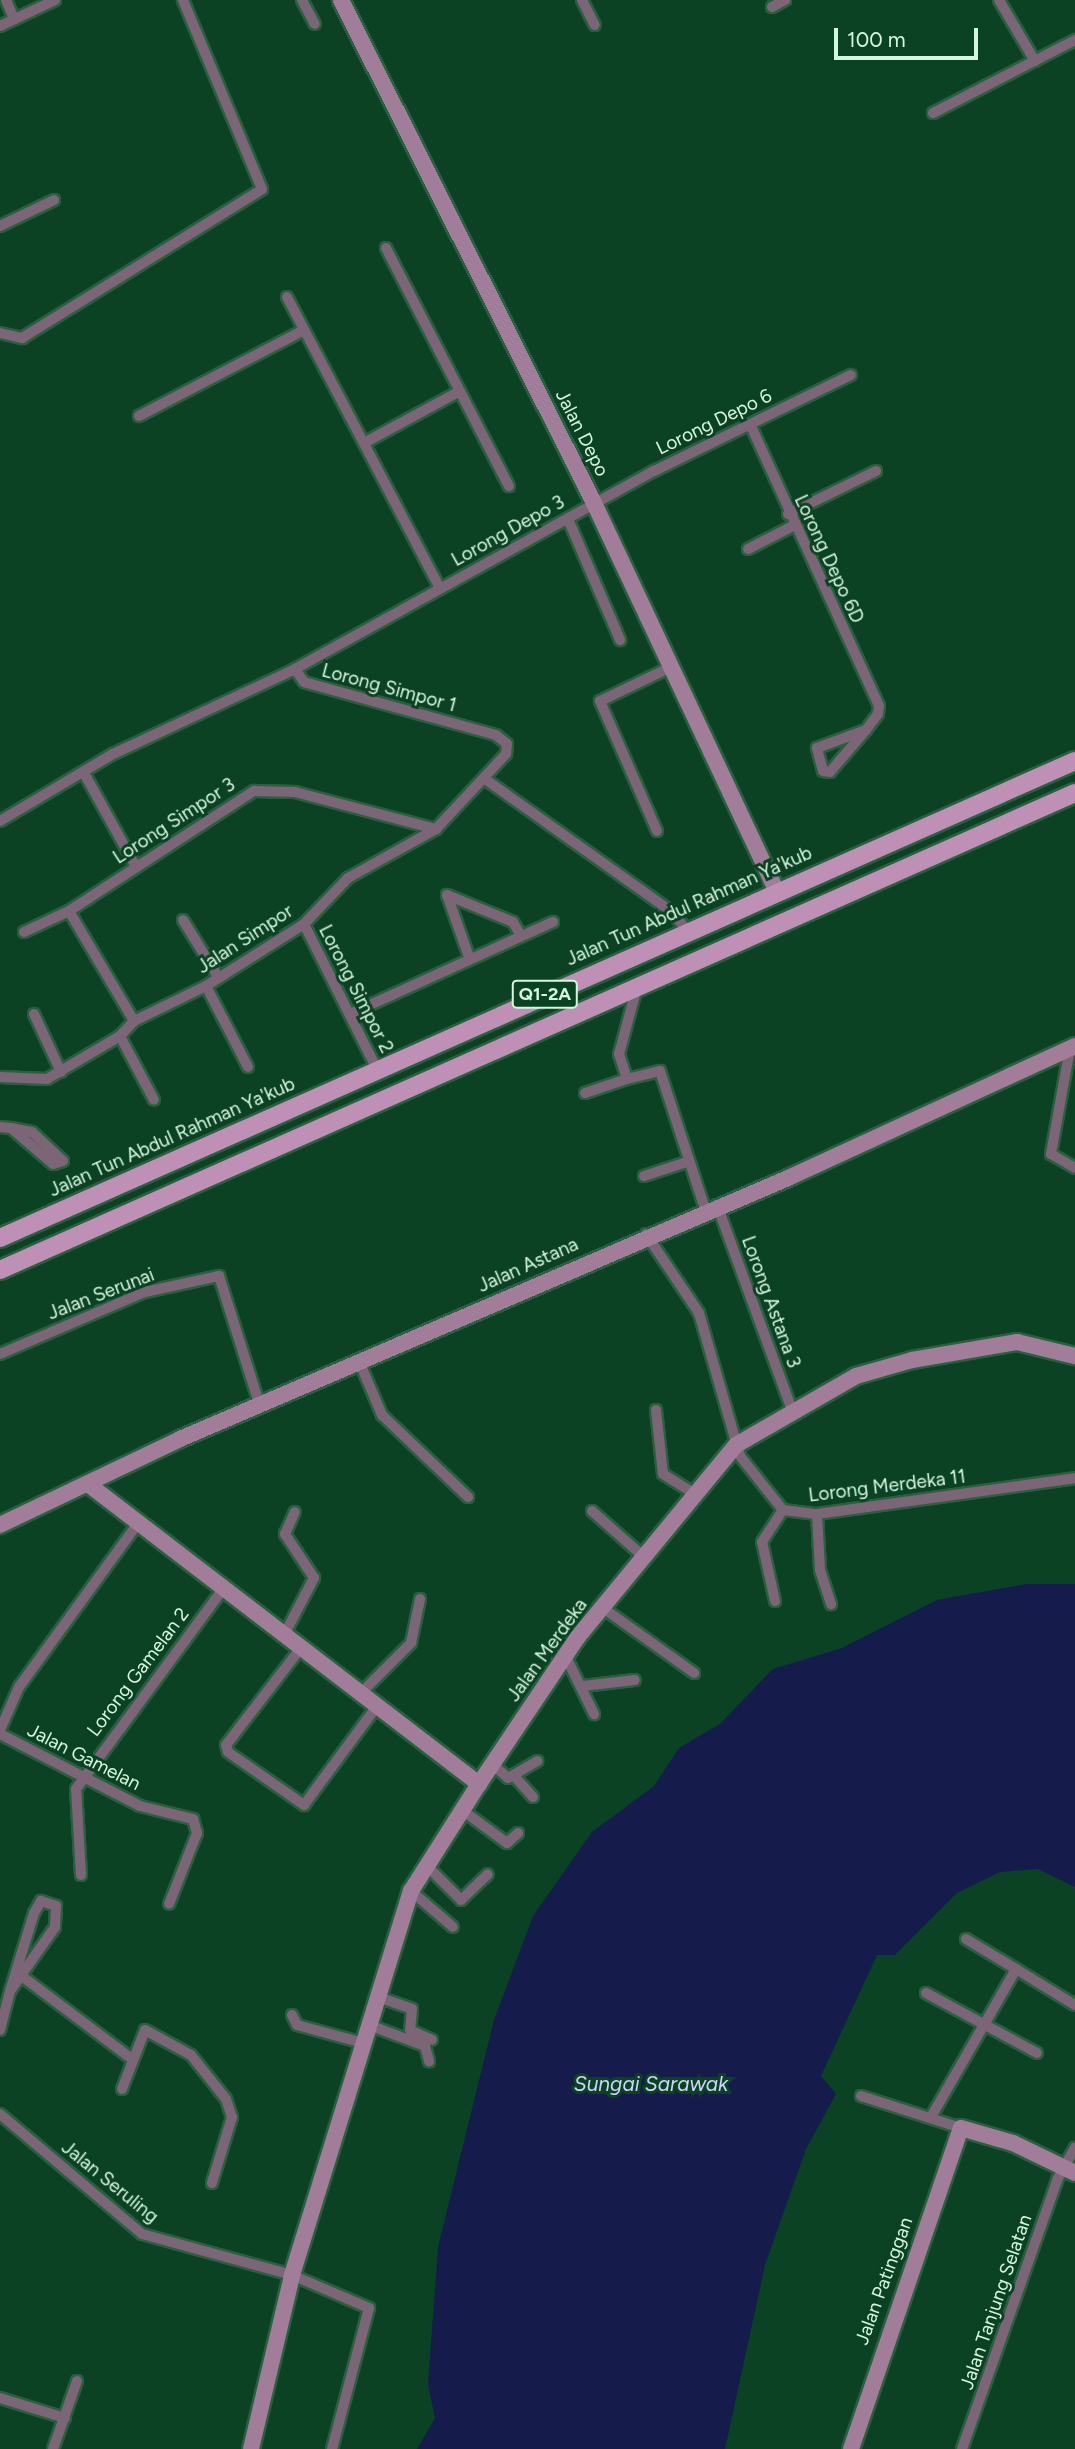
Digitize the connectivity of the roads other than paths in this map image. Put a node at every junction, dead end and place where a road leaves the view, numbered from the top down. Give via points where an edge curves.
1 (5, 0) edge
2 (55, 0) edge
3 (183, 0) edge
4 (302, 0) edge
5 (341, 0) edge
6 (582, 0) edge
7 (785, 0) edge
8 (999, 0) edge
9 (772, 6) dead end
10 (14, 19) junction
11 (315, 24) dead end
12 (595, 25) dead end
13 (0, 26) edge
14 (1075, 40) edge
15 (1035, 61) junction
16 (933, 113) dead end
17 (54, 200) dead end
18 (0, 226) edge
19 (386, 248) dead end
20 (288, 297) dead end
21 (304, 330) junction
22 (0, 333) edge
23 (851, 375) dead end
24 (460, 391) junction
25 (139, 416) dead end
26 (750, 424) junction
27 (364, 443) junction
28 (876, 471) dead end
29 (509, 486) dead end
30 (594, 503) junction
31 (789, 514) junction
32 (568, 519) junction
33 (793, 526) junction
34 (748, 549) dead end
35 (440, 588) junction
36 (620, 640) dead end
37 (671, 667) junction
38 (295, 669) junction
39 (866, 730) junction
40 (506, 754) joint
41 (1075, 761) edge
42 (84, 774) junction
43 (485, 779) junction
44 (1075, 793) edge
45 (0, 821) edge
46 (436, 829) junction
47 (657, 831) dead end
48 (136, 867) junction
49 (776, 889) junction
50 (69, 911) junction
51 (183, 920) dead end
52 (552, 922) dead end
53 (304, 924) junction
54 (687, 930) junction
55 (24, 932) dead end
56 (520, 934) junction
57 (470, 957) junction
58 (217, 975) junction
59 (638, 985) junction
60 (206, 986) junction
61 (602, 1000) junction
62 (33, 1014) dead end
63 (351, 1014) junction
64 (626, 1017) junction
65 (134, 1020) junction
66 (120, 1036) junction
67 (1072, 1047) edge
68 (248, 1067) dead end
69 (377, 1069) junction
70 (61, 1072) junction
71 (0, 1077) edge
72 (627, 1079) junction
73 (585, 1093) dead end
74 (154, 1100) dead end
75 (687, 1162) junction
76 (1075, 1168) edge
77 (644, 1176) dead end
78 (711, 1207) junction
79 (5, 1233) edge
80 (646, 1234) junction
81 (32, 1256) junction
82 (0, 1270) edge
83 (0, 1280) edge
84 (0, 1354) edge
85 (1075, 1356) edge
86 (359, 1361) junction
87 (261, 1406) junction
88 (656, 1410) dead end
89 (792, 1410) junction
90 (736, 1445) junction
91 (117, 1471) junction
92 (1075, 1478) edge
93 (88, 1484) junction
94 (692, 1492) junction
95 (66, 1494) junction
96 (468, 1497) dead end
97 (108, 1503) junction
98 (783, 1510) junction
99 (592, 1511) dead end
100 (295, 1512) dead end
101 (817, 1514) junction
102 (0, 1525) edge
103 (136, 1526) junction
104 (644, 1557) junction
105 (222, 1590) junction
106 (420, 1599) dead end
107 (775, 1601) dead end
108 (831, 1604) dead end
109 (603, 1608) junction
110 (284, 1637) junction
111 (299, 1649) junction
112 (565, 1655) junction
113 (694, 1673) dead end
114 (635, 1680) dead end
115 (583, 1686) junction
116 (361, 1693) junction
117 (377, 1706) junction
118 (594, 1714) dead end
119 (0, 1732) edge
120 (537, 1761) dead end
121 (492, 1764) junction
122 (84, 1776) junction
123 (514, 1777) junction
124 (479, 1784) junction
125 (533, 1797) dead end
126 (463, 1810) junction
127 (518, 1833) dead end
128 (425, 1864) junction
129 (488, 1874) dead end
130 (81, 1875) dead end
131 (411, 1891) junction
132 (169, 1903) dead end
133 (453, 1927) dead end
134 (966, 1939) dead end
135 (1016, 1969) junction
136 (23, 1977) junction
137 (10, 1991) junction
138 (926, 1993) dead end
139 (377, 1997) junction
140 (1075, 2005) edge
141 (292, 2015) dead end
142 (984, 2024) junction
143 (369, 2025) junction
144 (0, 2030) edge
145 (432, 2040) dead end
146 (363, 2043) junction
147 (1037, 2053) dead end
148 (132, 2059) junction
149 (429, 2061) dead end
150 (122, 2089) dead end
151 (861, 2096) dead end
152 (0, 2114) edge
153 (931, 2117) junction
154 (961, 2128) junction
155 (1075, 2148) edge
156 (1069, 2170) edge
157 (212, 2183) dead end
158 (292, 2275) junction
159 (77, 2381) dead end
160 (0, 2398) edge
161 (65, 2418) junction
162 (53, 2449) edge
163 (251, 2449) edge
164 (332, 2449) edge
165 (851, 2449) edge
166 (962, 2449) edge

1 - 10 street
2 - 10 street
3 - 22 street via 262,177 259,195 22,338
4 - 11 street
5 - 30 street, Jalan Depo
6 - 12 street
7 - 9 street
8 - 15 street
10 - 13 street
14 - 15 street
15 - 16 street
17 - 18 street
19 - 24 street
20 - 21 street
21 - 25 street
21 - 27 street
23 - 26 street, Lorong Depo 6
24 - 27 street
24 - 29 street
26 - 30 street, Lorong Depo 6
26 - 31 street, Lorong Depo 6D
27 - 35 street
28 - 31 street
30 - 32 street, Lorong Depo 3
30 - 37 street, Jalan Depo
31 - 33 street, Lorong Depo 6D
32 - 35 street, Lorong Depo 3
32 - 36 street
33 - 34 street
33 - 39 street, Lorong Depo 6D via 879,706
35 - 38 street, Lorong Simpor 1
37 - 47 street via 600,701
37 - 49 street, Jalan Depo
38 - 40 street, Lorong Simpor 1 via 304,682 496,735 507,744
38 - 42 street via 239,691
39 - 39 street via 817,748 824,771 830,772
40 - 43 street, Jalan Simpor
41 - 49 main road, Jalan Tun Abdul Rahman Ya'kub / Q1-2A
42 - 45 street
42 - 48 street
43 - 46 street, Jalan Simpor
43 - 54 street via 671,911
44 - 59 main road
46 - 48 street, Lorong Simpor 3 via 263,789
46 - 53 street, Jalan Simpor via 348,878
48 - 50 street, Lorong Simpor 3
49 - 54 main road, Jalan Tun Abdul Rahman Ya'kub / Q1-2A
50 - 55 street, Lorong Simpor 3
50 - 65 street
51 - 58 street
52 - 56 street
53 - 58 street, Jalan Simpor
53 - 63 street, Lorong Simpor 2
54 - 69 main road, Jalan Tun Abdul Rahman Ya'kub / Q1-2A
56 - 57 street
56 - 57 street via 513,922 447,895
57 - 63 street
58 - 60 street, Jalan Simpor
59 - 61 main road
59 - 64 street
60 - 65 street, Jalan Simpor
60 - 68 street
61 - 64 street
61 - 81 main road
62 - 70 street
63 - 69 street, Lorong Simpor 2
64 - 72 street via 619,1054
65 - 66 street, Jalan Simpor
66 - 70 street, Jalan Simpor
66 - 74 street
67 - 76 street via 1051,1154
67 - 78 street, Jalan Astana
69 - 79 main road, Jalan Tun Abdul Rahman Ya'kub / Q1-2A
70 - 71 street, Jalan Simpor via 38,1080
72 - 73 street
72 - 75 street, Lorong Astana 3 via 660,1071
75 - 77 street
75 - 78 street, Lorong Astana 3
78 - 80 street, Jalan Astana
78 - 89 street, Lorong Astana 3
80 - 86 street, Jalan Astana
80 - 90 street, Lorong Merdeka 11 via 699,1313
81 - 82 main road
81 - 83 main road
84 - 87 street, Jalan Serunai via 145,1292 219,1276
85 - 89 street, Jalan Merdeka via 1017,1342 968,1349 856,1376
86 - 87 street, Jalan Astana
86 - 96 street via 382,1415
87 - 91 street, Jalan Astana
88 - 94 street via 663,1474
89 - 90 street, Jalan Merdeka
90 - 94 street, Jalan Merdeka
90 - 98 street, Lorong Merdeka 11 via 750,1473
91 - 93 street, Jalan Astana
91 - 97 street
92 - 101 street, Lorong Merdeka 11
93 - 95 street, Jalan Astana
93 - 97 street
94 - 104 street, Jalan Merdeka
95 - 97 street
95 - 102 street, Jalan Astana
97 - 103 street
98 - 101 street, Lorong Merdeka 11
98 - 107 street via 762,1542
99 - 104 street
100 - 110 street via 285,1534 314,1578
101 - 108 street via 820,1570
103 - 105 street
103 - 119 street via 19,1687
104 - 109 street, Jalan Merdeka
105 - 110 street
105 - 122 street, Lorong Gamelan 2
106 - 116 street via 411,1643
109 - 112 street, Jalan Merdeka
109 - 113 street
110 - 111 street
111 - 116 street
111 - 117 street via 226,1745 228,1752 304,1805
112 - 115 street
112 - 121 street, Jalan Merdeka
114 - 115 street
115 - 118 street
116 - 117 street
117 - 124 street
119 - 122 street, Jalan Gamelan
120 - 123 street
121 - 123 street
121 - 124 street, Jalan Merdeka
122 - 130 street via 76,1789
122 - 132 street, Jalan Gamelan via 140,1806 193,1819 197,1833
123 - 125 street
124 - 126 street, Jalan Merdeka
126 - 127 street via 507,1843
126 - 128 street, Jalan Merdeka
128 - 129 street via 461,1900
128 - 131 street, Jalan Merdeka
131 - 133 street
131 - 139 street, Jalan Merdeka
134 - 135 street
135 - 140 street
135 - 142 street
136 - 137 street
136 - 137 street via 59,1916 56,1906 41,1901
136 - 148 street
137 - 144 street
138 - 142 street
139 - 143 street, Jalan Merdeka
139 - 145 street via 412,2009 410,2030
141 - 146 street via 297,2025
142 - 147 street
142 - 153 street
143 - 146 street, Jalan Merdeka
143 - 149 street via 425,2046
146 - 158 street, Jalan Merdeka
148 - 150 street
148 - 157 street via 145,2031 191,2055 226,2099 232,2117
151 - 153 street
152 - 158 street, Jalan Seruling via 142,2234
153 - 154 street
154 - 156 street
154 - 165 street, Jalan Patinggan
155 - 156 street, Jalan Tanjung Selatan
156 - 166 street, Jalan Tanjung Selatan
158 - 163 street, Jalan Merdeka
158 - 164 street, Jalan Seruling via 369,2308
159 - 161 street
160 - 161 street
161 - 162 street

